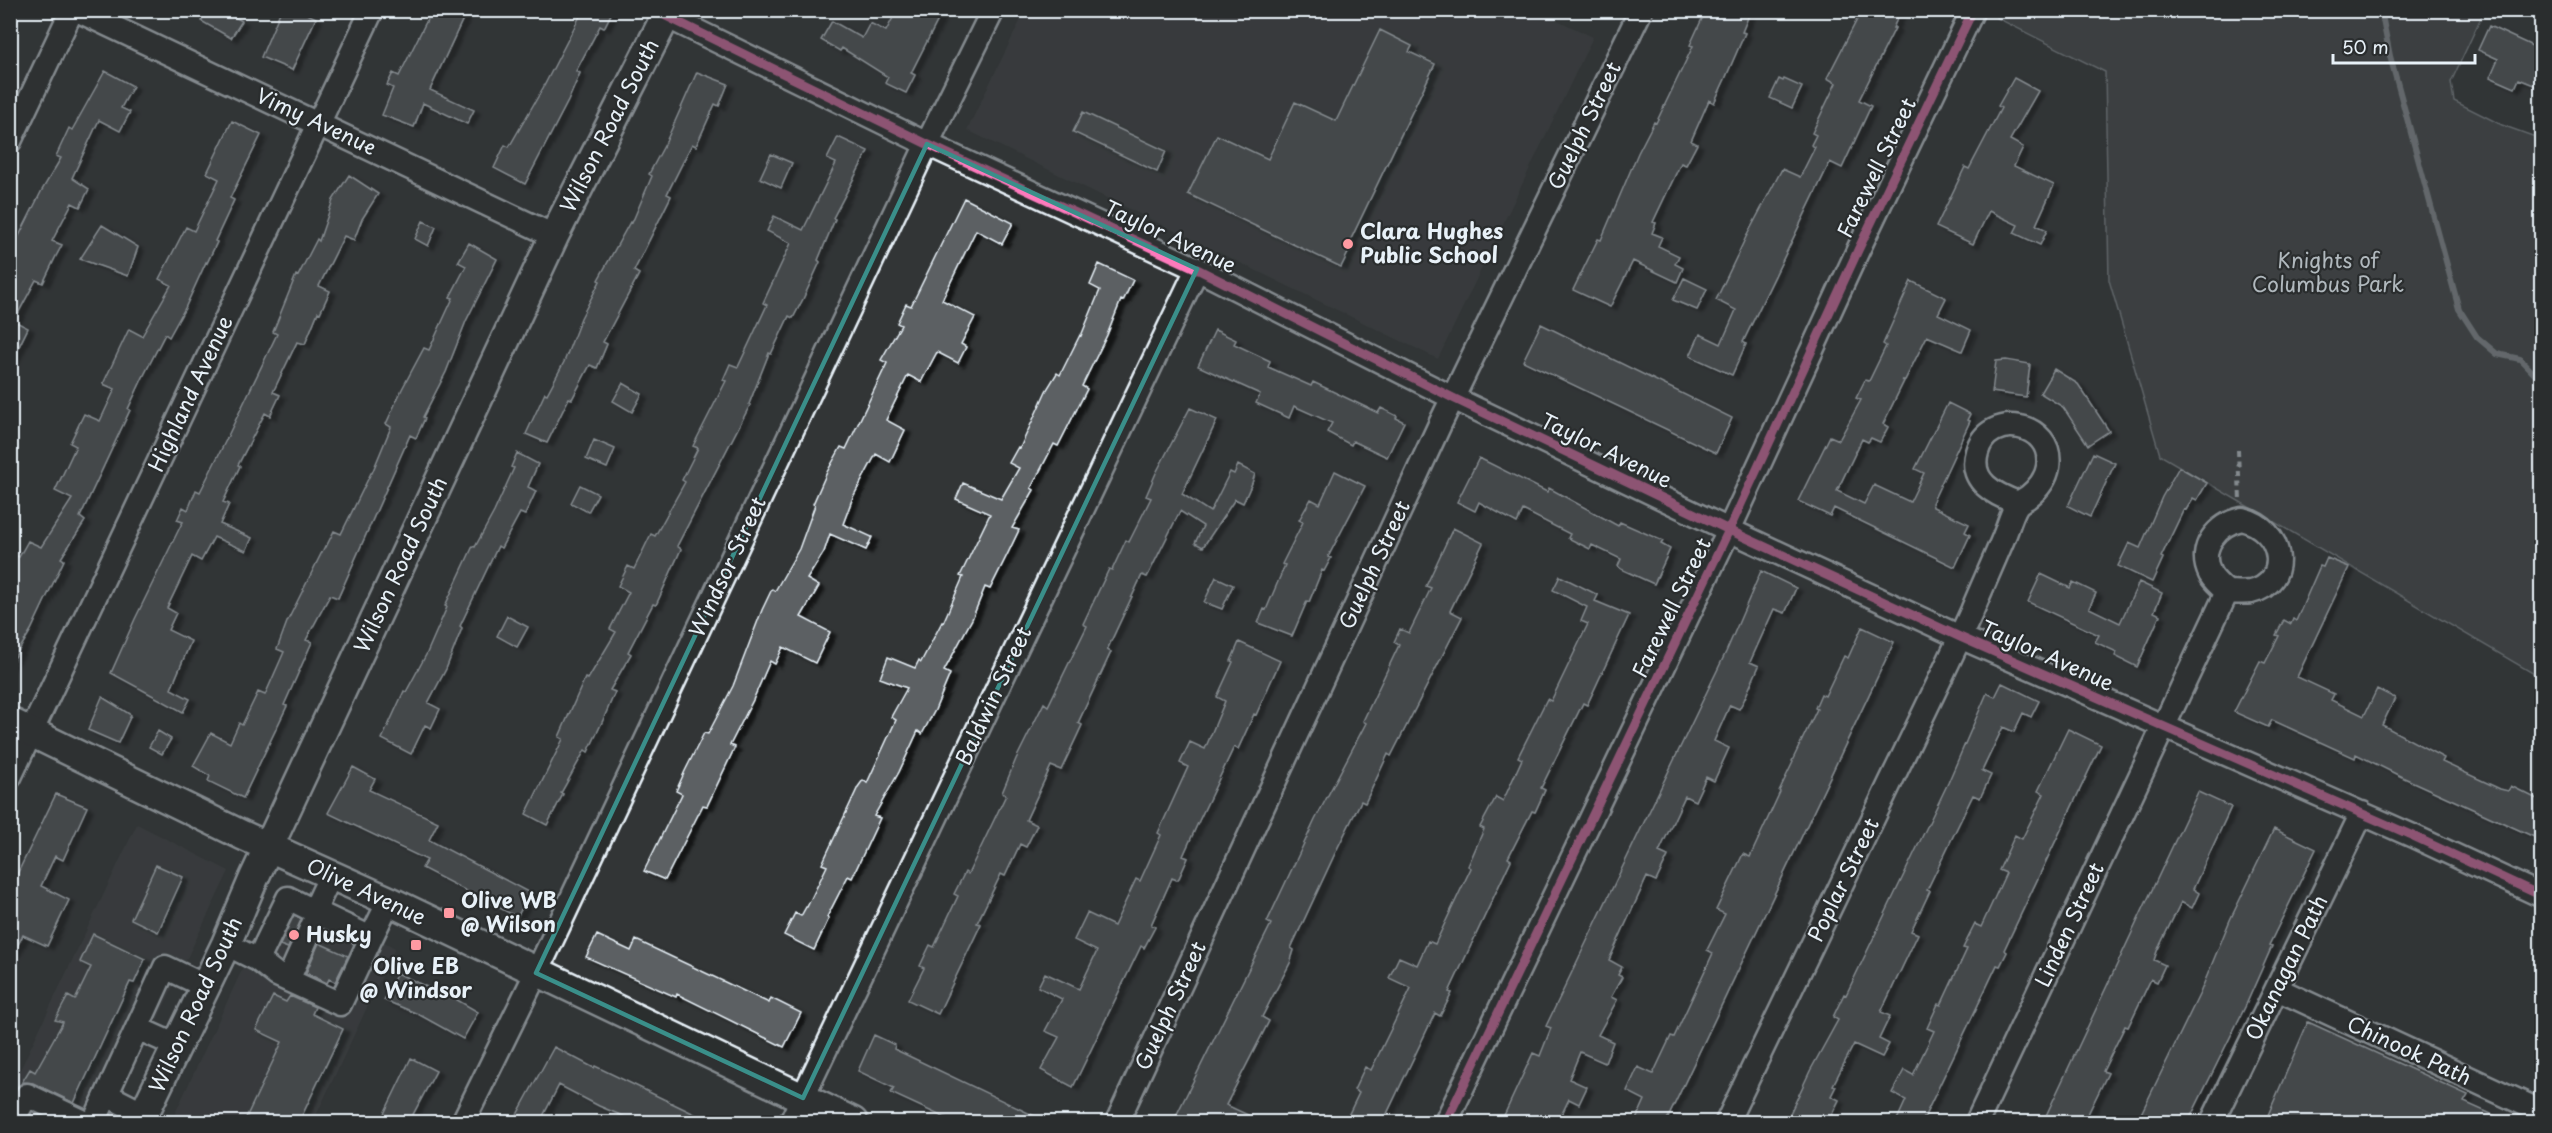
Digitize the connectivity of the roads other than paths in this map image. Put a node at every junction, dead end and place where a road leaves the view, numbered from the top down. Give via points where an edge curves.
1 (72, 10) edge
2 (77, 10) edge
3 (372, 10) edge
4 (993, 10) edge
5 (1641, 10) edge
6 (1973, 10) edge
7 (667, 13) edge
8 (318, 123) junction
9 (10, 141) edge
10 (927, 144) junction
11 (554, 236) junction
12 (1197, 270) junction
13 (1453, 398) junction
14 (2018, 503) dead end
15 (1730, 530) junction
16 (2227, 592) dead end
17 (1960, 637) junction
18 (21, 727) edge
19 (2162, 727) junction
20 (10, 777) edge
21 (2361, 813) junction
22 (269, 848) junction
23 (331, 875) junction
24 (2541, 896) edge
25 (389, 901) junction
26 (316, 912) junction
27 (293, 927) junction
28 (371, 938) junction
29 (226, 944) junction
30 (258, 960) junction
31 (536, 973) junction
32 (288, 980) junction
33 (205, 986) junction
34 (2277, 989) junction
35 (137, 1028) junction
36 (177, 1046) junction
37 (106, 1095) junction
38 (797, 1110) edge
39 (2541, 1112) edge
40 (142, 1118) edge
41 (12, 1122) edge
42 (84, 1122) edge
43 (94, 1122) edge
44 (463, 1122) edge
45 (853, 1122) edge
46 (1117, 1122) edge
47 (1446, 1122) edge
48 (1727, 1122) edge
49 (1977, 1122) edge
50 (2212, 1122) edge

1 - 9 street
2 - 8 street, Vimy Avenue
3 - 8 street, Highland Avenue
4 - 10 street, Windsor Street
5 - 13 street, Guelph Street
6 - 15 street, Farewell Street
7 - 10 street, Taylor Avenue
7 - 11 main road, Wilson Road South
8 - 11 street, Vimy Avenue
8 - 18 street, Highland Avenue
10 - 12 street, Taylor Avenue
10 - 31 street, Windsor Street
11 - 22 main road, Wilson Road South
12 - 13 street, Taylor Avenue
12 - 38 street, Baldwin Street
13 - 15 street, Taylor Avenue
13 - 46 street, Guelph Street
14 - 17 street, Poplar Street
15 - 17 street, Taylor Avenue
15 - 47 street, Farewell Street
16 - 19 street, Linden Street
17 - 19 street, Taylor Avenue
17 - 48 street, Poplar Street
18 - 20 street, Highland Avenue
18 - 22 main road, Olive Avenue
19 - 21 street, Taylor Avenue
19 - 49 street, Linden Street
21 - 24 street, Taylor Avenue
21 - 34 street, Okanagan Path
22 - 23 main road, Olive Avenue
22 - 29 main road, Wilson Road South
23 - 25 main road, Olive Avenue
23 - 26 street
25 - 28 street
25 - 31 main road, Olive Avenue
26 - 27 street
26 - 27 street via 288,898
26 - 28 street
27 - 30 street
27 - 32 street
28 - 32 street via 340,1004
29 - 30 street
29 - 33 main road, Wilson Road South
30 - 32 street
31 - 38 main road, Olive Avenue
31 - 44 street, Windsor Street
33 - 35 street via 165,967
33 - 36 main road, Wilson Road South
34 - 39 street, Chinook Path
34 - 50 street, Okanagan Path
35 - 36 street
35 - 37 street
36 - 40 main road, Wilson Road South
37 - 40 street
37 - 43 street
38 - 45 main road, Olive Avenue
41 - 42 street via 27,1095

